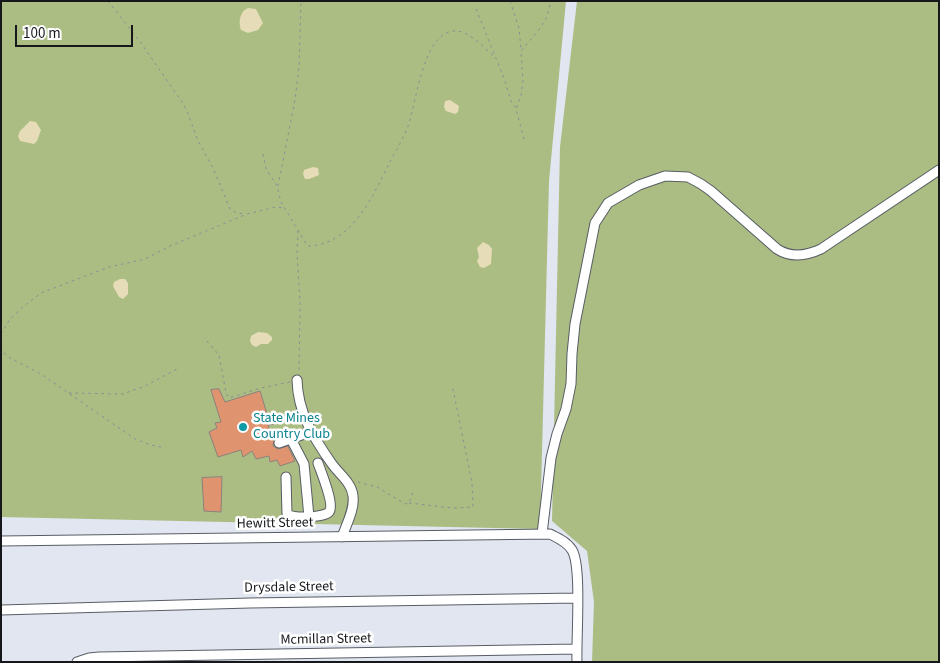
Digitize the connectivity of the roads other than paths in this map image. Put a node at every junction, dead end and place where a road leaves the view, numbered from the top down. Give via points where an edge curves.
1 (939, 170) edge
2 (297, 380) road end
3 (310, 432) junction
4 (291, 439) junction
5 (279, 443) dead end
6 (318, 463) dead end
7 (286, 477) dead end
8 (309, 517) junction
9 (546, 534) junction
10 (342, 537) junction
11 (1, 541) edge
12 (578, 598) junction
13 (1, 610) edge
14 (576, 649) junction
15 (77, 662) edge
16 (577, 662) edge

1 - 9 street via 821,249 801,255 777,249 711,191 688,177 666,176 653,180 608,202 595,223 575,324 572,384 553,448
2 - 3 street
3 - 4 street
3 - 10 street via 350,486 353,495
4 - 5 street
4 - 8 street via 304,464
6 - 8 street via 331,508 324,515
7 - 8 street via 287,514
9 - 10 street, Hewitt Street
9 - 12 street via 560,538 573,550
10 - 11 street, Hewitt Street
12 - 13 street, Drysdale Street
12 - 14 street
14 - 15 street, Mcmillan Street via 99,657
14 - 16 street

